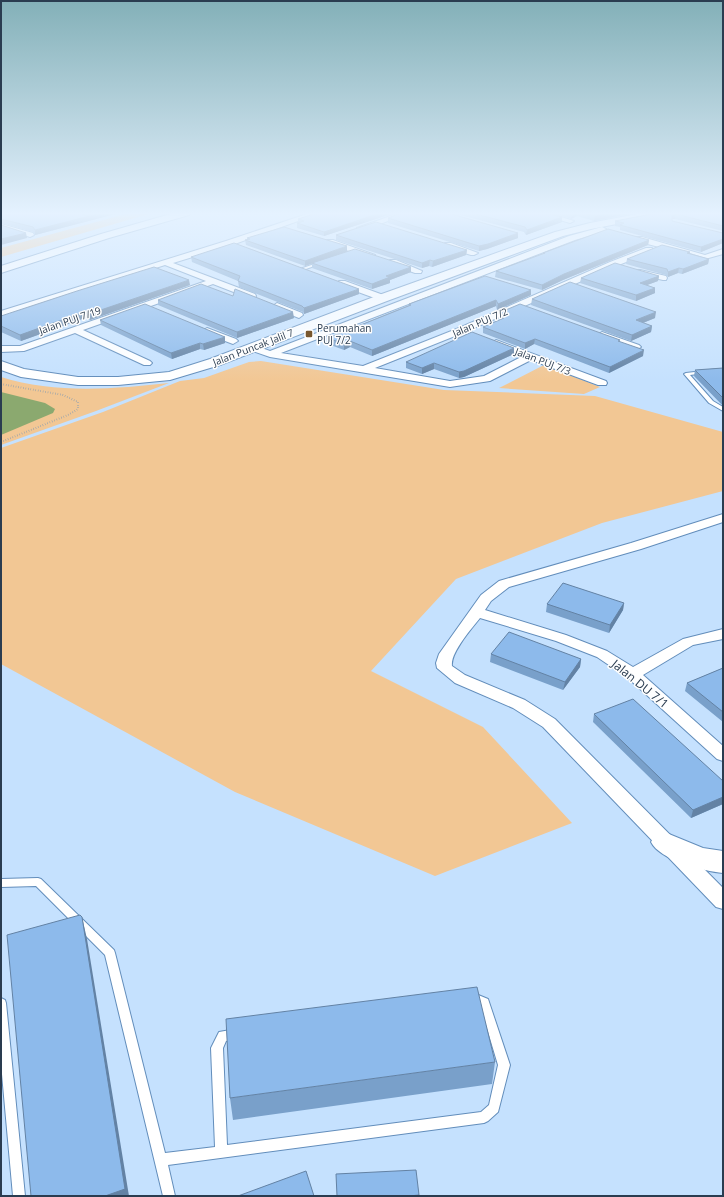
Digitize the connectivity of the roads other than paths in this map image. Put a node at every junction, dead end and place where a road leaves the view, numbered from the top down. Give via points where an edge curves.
1 (142, 269) edge
2 (182, 269) edge
3 (300, 269) edge
4 (411, 269) edge
5 (463, 269) edge
6 (493, 269) edge
7 (602, 269) edge
8 (630, 269) edge
9 (418, 271) edge
10 (315, 274) edge
11 (477, 275) junction
12 (663, 278) dead end
13 (492, 279) edge
14 (214, 281) junction
15 (336, 281) edge
16 (567, 284) junction
17 (581, 288) edge
18 (528, 290) edge
19 (543, 294) junction
20 (383, 298) junction
21 (147, 305) junction
22 (519, 305) junction
23 (533, 310) edge
24 (162, 311) edge
25 (1, 314) edge
26 (299, 315) dead end
27 (197, 326) edge
28 (76, 330) junction
29 (462, 330) junction
30 (592, 331) edge
31 (476, 336) edge
32 (490, 341) edge
33 (233, 342) dead end
34 (636, 346) edge
35 (253, 348) junction
36 (1, 349) edge
37 (270, 354) junction
38 (531, 356) junction
39 (147, 363) dead end
40 (1, 365) edge
41 (364, 368) junction
42 (706, 371) edge
43 (602, 383) dead end
44 (723, 409) edge
45 (723, 518) edge
46 (476, 612) junction
47 (723, 634) edge
48 (633, 674) junction
49 (723, 755) edge
50 (664, 842) junction
51 (723, 862) edge
52 (1, 883) edge
53 (723, 901) edge
54 (461, 997) edge
55 (1, 1003) edge
56 (246, 1032) edge
57 (221, 1152) junction
58 (161, 1160) junction
59 (19, 1196) edge
60 (169, 1196) edge

1 - 25 street
2 - 14 street
3 - 10 street
4 - 9 street
5 - 20 street, Jalan Puncak Jalil 7
6 - 11 street
7 - 16 street, Jalan PUJ 7/2
8 - 12 street
11 - 13 street
11 - 37 street
14 - 21 street, Jalan PUJ 7/19
14 - 26 street
15 - 20 street
16 - 17 street
16 - 19 street, Jalan PUJ 7/2
18 - 19 street
19 - 22 street, Jalan PUJ 7/2
20 - 35 street, Jalan Puncak Jalil 7
21 - 24 street
21 - 28 street, Jalan PUJ 7/19
22 - 23 street
22 - 29 street, Jalan PUJ 7/2
27 - 33 street
28 - 36 street, Jalan PUJ 7/19 via 21,349
28 - 39 street
29 - 31 street
29 - 41 street, Jalan PUJ 7/2
30 - 34 street
32 - 38 street, Jalan PUJ 7/3
35 - 37 street, Jalan PUJ 7/2
35 - 40 street, Jalan Puncak Jalil 7 via 170,376 143,380 78,381 21,373
37 - 41 street, Jalan PUJ 7/2
38 - 41 street, Jalan PUJ 7/2 via 486,379 450,384
38 - 43 street, Jalan PUJ 7/3
42 - 44 lane via 686,374 711,402
45 - 46 street via 504,584 486,598
46 - 48 street, Jalan DU 7/1 via 561,638 602,654
46 - 50 street via 447,654 445,668 460,679 519,704 549,723
47 - 48 street via 688,642
48 - 49 street, Jalan DU 7/1
50 - 51 street via 684,852
50 - 53 street
52 - 58 lane via 38,882 110,953
54 - 57 lane via 469,996 484,1002 504,1065 494,1108 484,1117
55 - 59 lane
56 - 57 lane via 223,1036 218,1048
57 - 58 lane
58 - 60 lane

